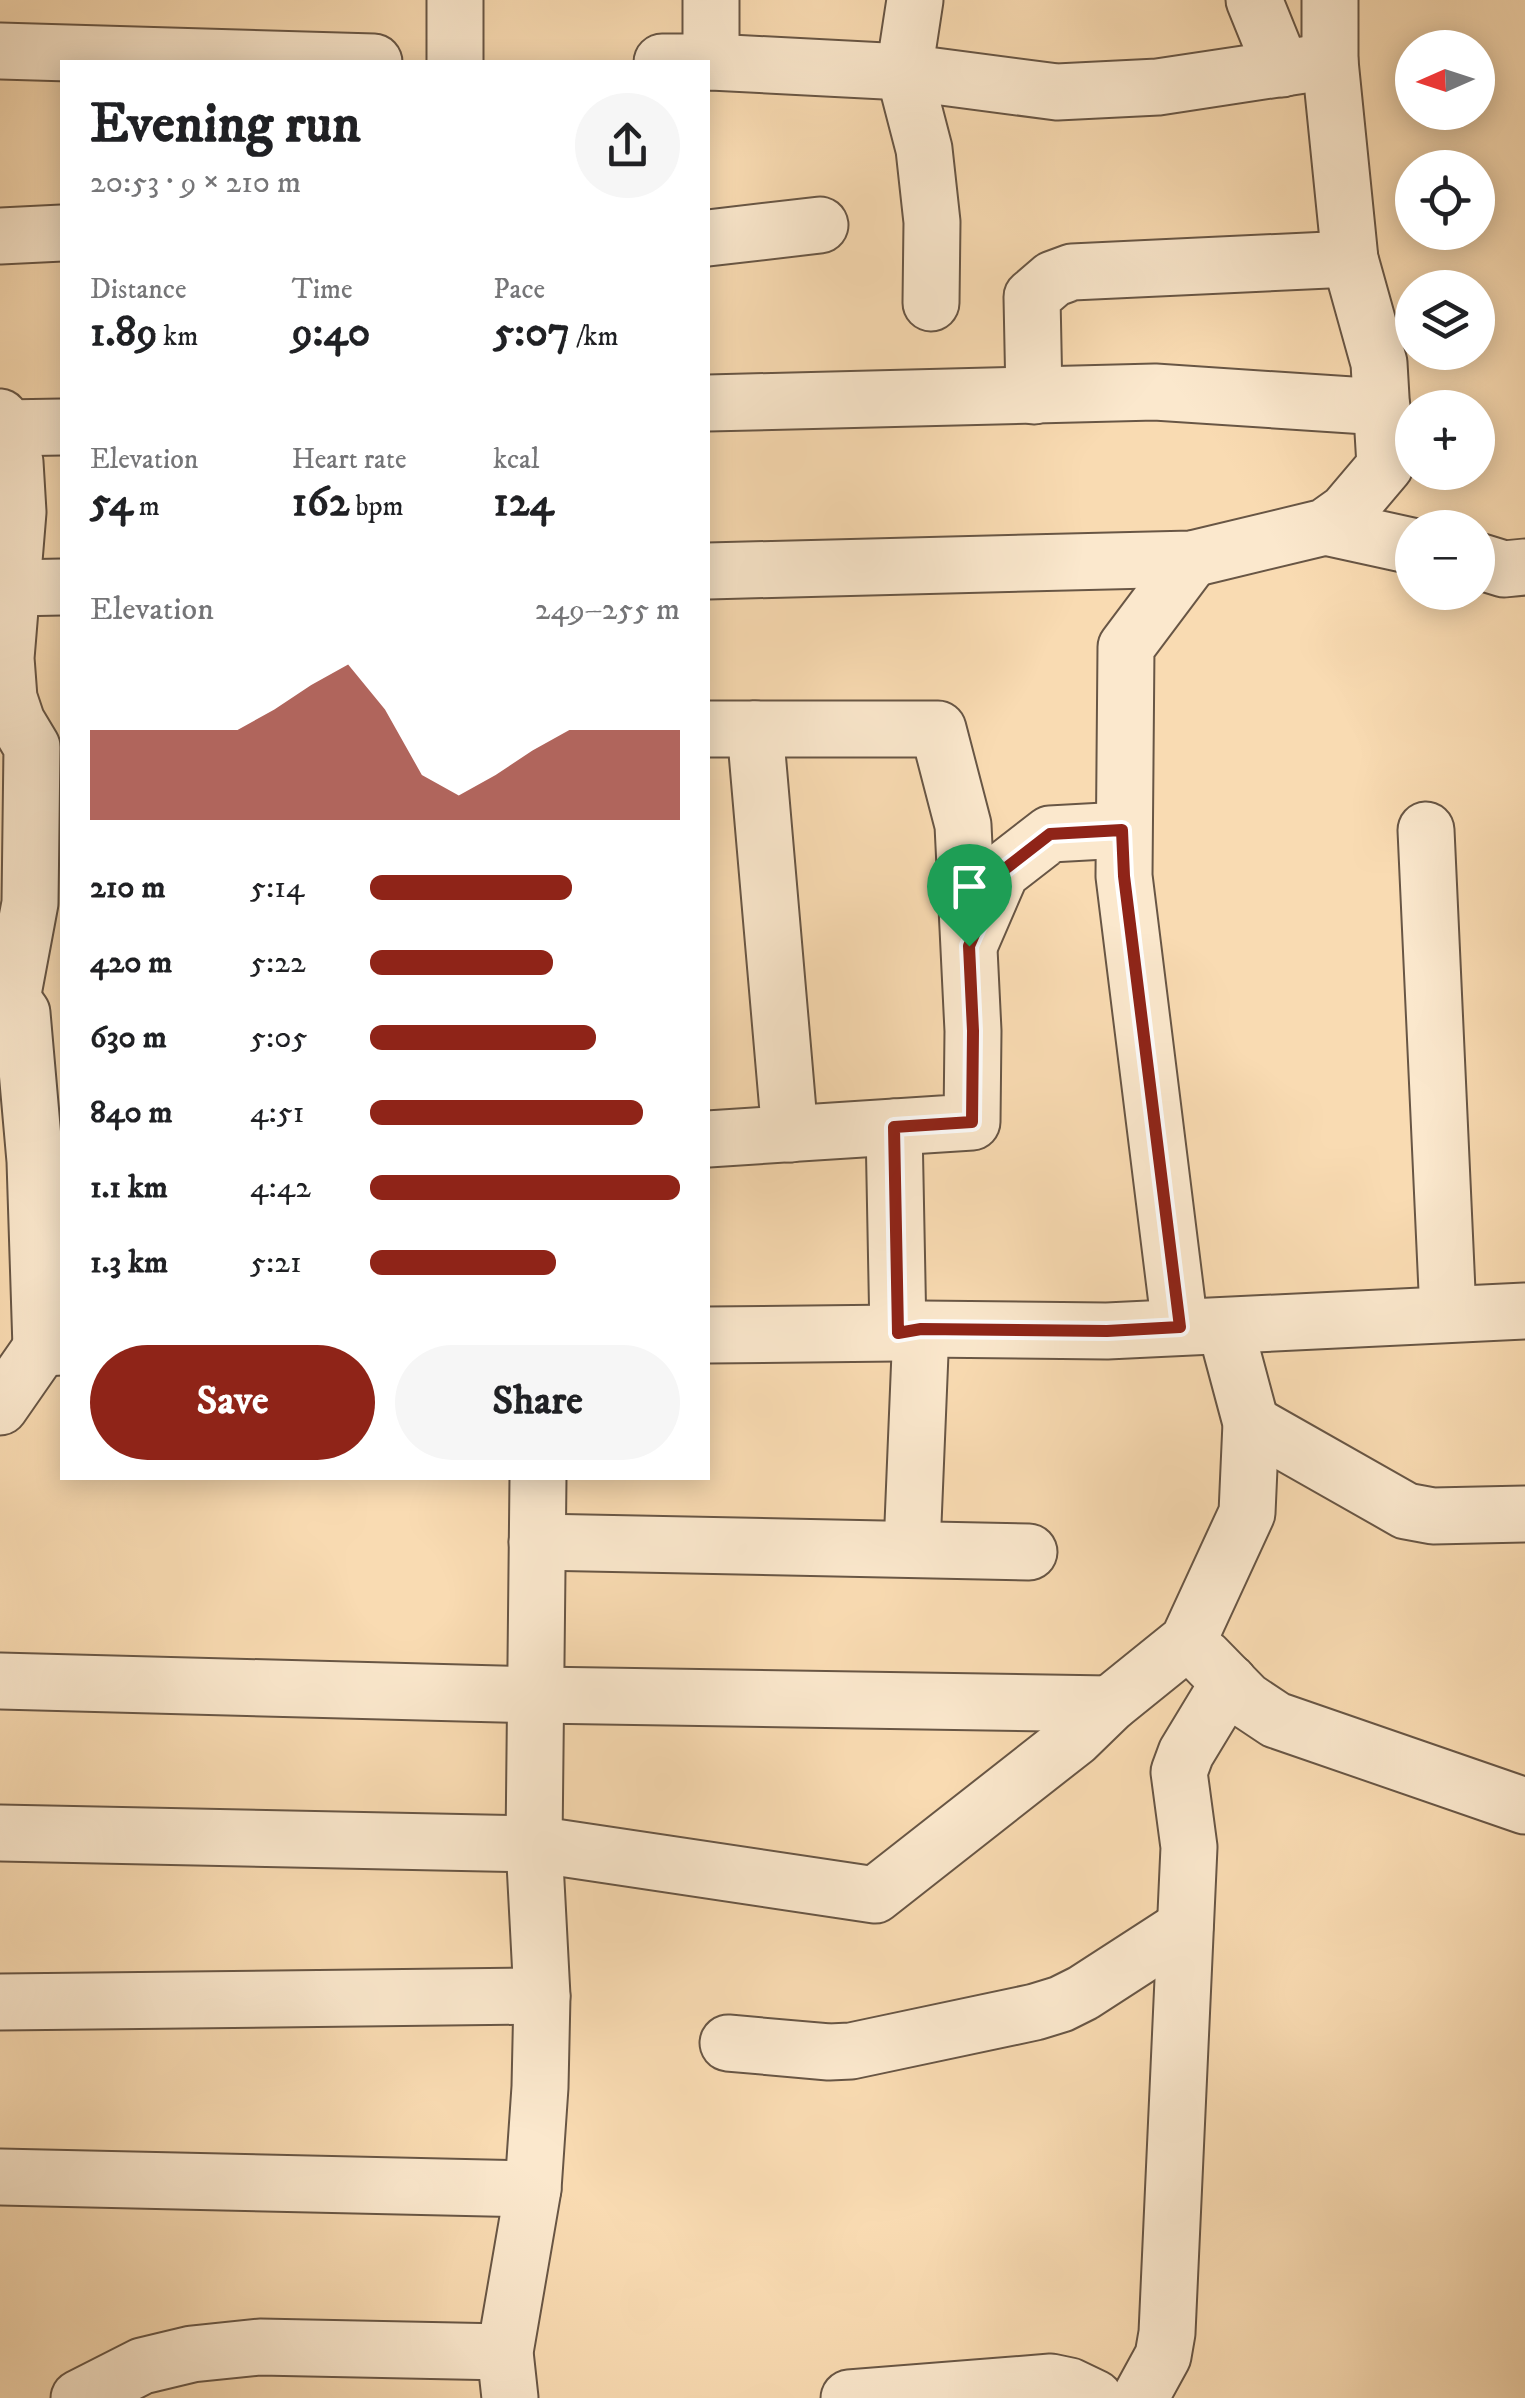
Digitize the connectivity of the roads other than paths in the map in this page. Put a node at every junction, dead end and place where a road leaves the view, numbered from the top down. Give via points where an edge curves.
1 (455, 0) edge
2 (712, 0) edge
3 (915, 0) edge
4 (1254, 0) edge
5 (1330, 0) edge
6 (0, 51) edge
7 (306, 60) edge
8 (456, 60) edge
9 (687, 60) edge
10 (710, 63) edge
11 (1306, 65) junction
12 (904, 72) junction
13 (820, 225) dead end
14 (60, 233) edge
15 (0, 236) edge
16 (710, 238) edge
17 (1350, 258) junction
18 (931, 303) dead end
19 (1034, 396) junction
20 (710, 403) edge
21 (1382, 407) junction
22 (2, 422) edge
23 (60, 426) edge
24 (1325, 527) junction
25 (1395, 542) edge
26 (1192, 558) junction
27 (1495, 566) edge
28 (1525, 567) edge
29 (710, 571) edge
30 (38, 588) edge
31 (731, 729) edge
32 (47, 746) edge
33 (1122, 830) junction
34 (1426, 830) dead end
35 (46, 900) edge
36 (969, 946) junction
37 (6, 996) edge
38 (894, 1127) junction
39 (790, 1134) junction
40 (710, 1139) edge
41 (49, 1161) edge
42 (1525, 1311) edge
43 (1448, 1313) junction
44 (1202, 1326) junction
45 (910, 1331) junction
46 (710, 1335) edge
47 (52, 1348) edge
48 (0, 1407) edge
49 (1251, 1422) junction
50 (538, 1480) edge
51 (1525, 1514) edge
52 (537, 1542) junction
53 (912, 1548) junction
54 (1029, 1552) dead end
55 (1188, 1640) junction
56 (0, 1680) edge
57 (1229, 1682) junction
58 (537, 1695) junction
59 (1110, 1704) junction
60 (1525, 1806) edge
61 (0, 1833) edge
62 (534, 1844) junction
63 (1186, 1928) junction
64 (542, 1996) junction
65 (0, 2002) edge
66 (728, 2043) dead end
67 (0, 2177) edge
68 (533, 2189) junction
69 (508, 2375) edge
70 (79, 2398) edge
71 (849, 2398) edge
72 (1095, 2398) edge
73 (1140, 2398) edge

1 - 8 street
2 - 9 street
3 - 12 street
4 - 11 street
5 - 11 street
6 - 7 street
10 - 12 street
11 - 12 street via 1158,87 1057,92
11 - 17 street
12 - 18 street via 926,167
13 - 16 street
14 - 15 street
17 - 19 street via 1072,272 1053,279 1032,297
17 - 21 street via 1379,363
19 - 20 street
19 - 21 street via 1156,392
21 - 24 street via 1386,466
22 - 23 street
22 - 30 street
24 - 25 street
24 - 26 street
26 - 29 street
26 - 33 street via 1126,647
27 - 28 street
30 - 32 street via 6,658 17,722
31 - 36 street via 938,729 962,825
31 - 39 street
32 - 35 street
33 - 36 street via 1050,834 1001,872
33 - 44 street via 1124,876
34 - 43 street
35 - 37 street
36 - 38 street via 972,1122
37 - 41 street via 22,1013
38 - 39 street
38 - 45 street
39 - 40 street
41 - 47 street
42 - 43 street
43 - 44 street
44 - 45 street
44 - 49 street
45 - 46 street
45 - 53 street
47 - 48 street
49 - 51 street via 1406,1511
49 - 55 street via 1246,1514
50 - 52 street
52 - 53 street
52 - 58 street
53 - 54 street
55 - 57 street
55 - 59 street
56 - 58 street
57 - 60 street via 1276,1720
57 - 63 street via 1179,1772 1189,1847
58 - 59 street
58 - 62 street
59 - 62 street via 876,1895
61 - 62 street
62 - 64 street
63 - 66 street via 1082,1994 1035,2012 851,2051
63 - 73 street via 1168,2334
64 - 65 street
64 - 68 street
67 - 68 street
68 - 69 street
69 - 70 street via 260,2348 142,2366
71 - 72 street via 1051,2382

